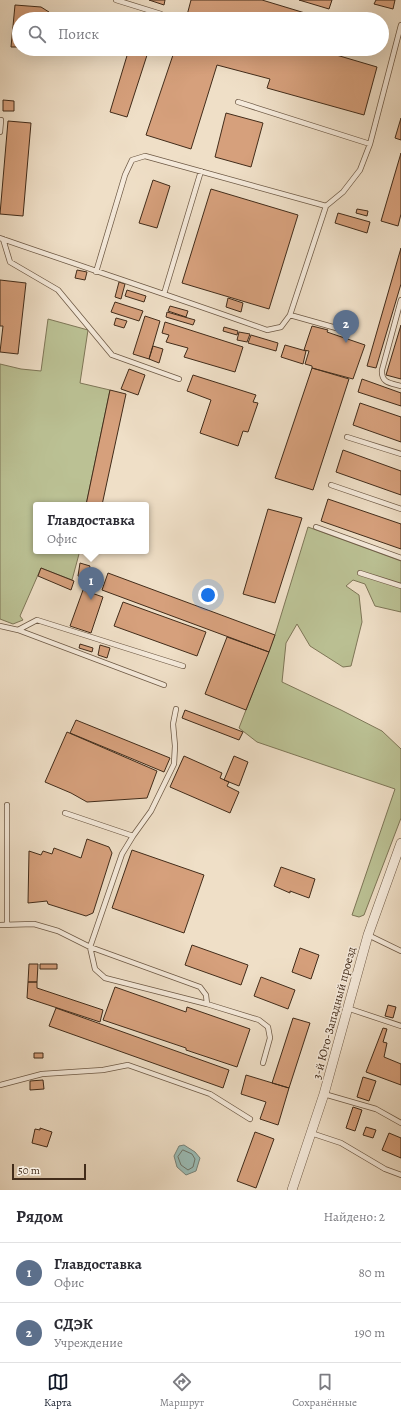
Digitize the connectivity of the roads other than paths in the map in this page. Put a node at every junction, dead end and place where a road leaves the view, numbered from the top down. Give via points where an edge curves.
1 (116, 0) edge
2 (155, 12) edge
3 (401, 25) edge
4 (238, 102) dead end
5 (1, 120) dead end
6 (0, 132) edge
7 (370, 144) junction
8 (201, 171) junction
9 (326, 206) junction
10 (1, 239) edge
11 (96, 272) junction
12 (164, 294) junction
13 (401, 300) edge
14 (290, 315) junction
15 (347, 331) dead end
16 (179, 379) dead end
17 (401, 386) edge
18 (348, 436) dead end
19 (401, 454) edge
20 (331, 485) dead end
21 (401, 509) edge
22 (316, 527) dead end
23 (401, 558) edge
24 (360, 573) dead end
25 (401, 586) edge
26 (0, 626) edge
27 (18, 630) junction
28 (183, 666) dead end
29 (164, 685) dead end
30 (176, 709) dead end
31 (7, 805) dead end
32 (65, 813) dead end
33 (133, 836) junction
34 (401, 843) edge
35 (0, 925) edge
36 (8, 925) junction
37 (368, 935) junction
38 (90, 947) junction
39 (401, 951) edge
40 (207, 1004) junction
41 (347, 1008) junction
42 (401, 1026) edge
43 (263, 1063) dead end
44 (0, 1085) edge
45 (324, 1094) junction
46 (250, 1119) dead end
47 (401, 1124) edge
48 (311, 1133) junction
49 (401, 1175) edge
50 (292, 1190) edge

1 - 2 lane
3 - 7 lane
4 - 7 lane
5 - 6 lane
7 - 9 lane via 360,170 343,192
8 - 9 lane
8 - 11 lane via 145,156 132,160 125,174
8 - 12 lane
9 - 14 lane
10 - 11 lane
10 - 16 lane via 10,262 58,290 112,355
11 - 12 lane
12 - 14 lane via 267,330 281,327
13 - 17 lane via 381,376 385,381
14 - 15 lane
18 - 19 lane
20 - 21 lane
22 - 23 lane
24 - 25 lane
26 - 27 lane
27 - 28 lane via 37,620
27 - 29 lane
30 - 33 lane via 173,724 174,764 151,811
31 - 36 lane
32 - 33 lane
33 - 38 lane via 122,854
34 - 37 street, 3-й Юго-Западный проезд
35 - 36 lane
36 - 38 lane via 34,924 58,931
37 - 39 lane
37 - 41 street, 3-й Юго-Западный проезд
38 - 40 lane via 200,987 206,994
38 - 40 lane via 95,969 105,978
40 - 43 lane via 259,1020 268,1027 270,1038
41 - 42 lane
41 - 45 street, 3-й Юго-Западный проезд
44 - 46 lane via 42,1074 128,1066 210,1094
45 - 47 lane via 376,1110
45 - 48 street, 3-й Юго-Западный проезд
48 - 49 lane via 342,1143 385,1169
48 - 50 street, 3-й Юго-Западный проезд

